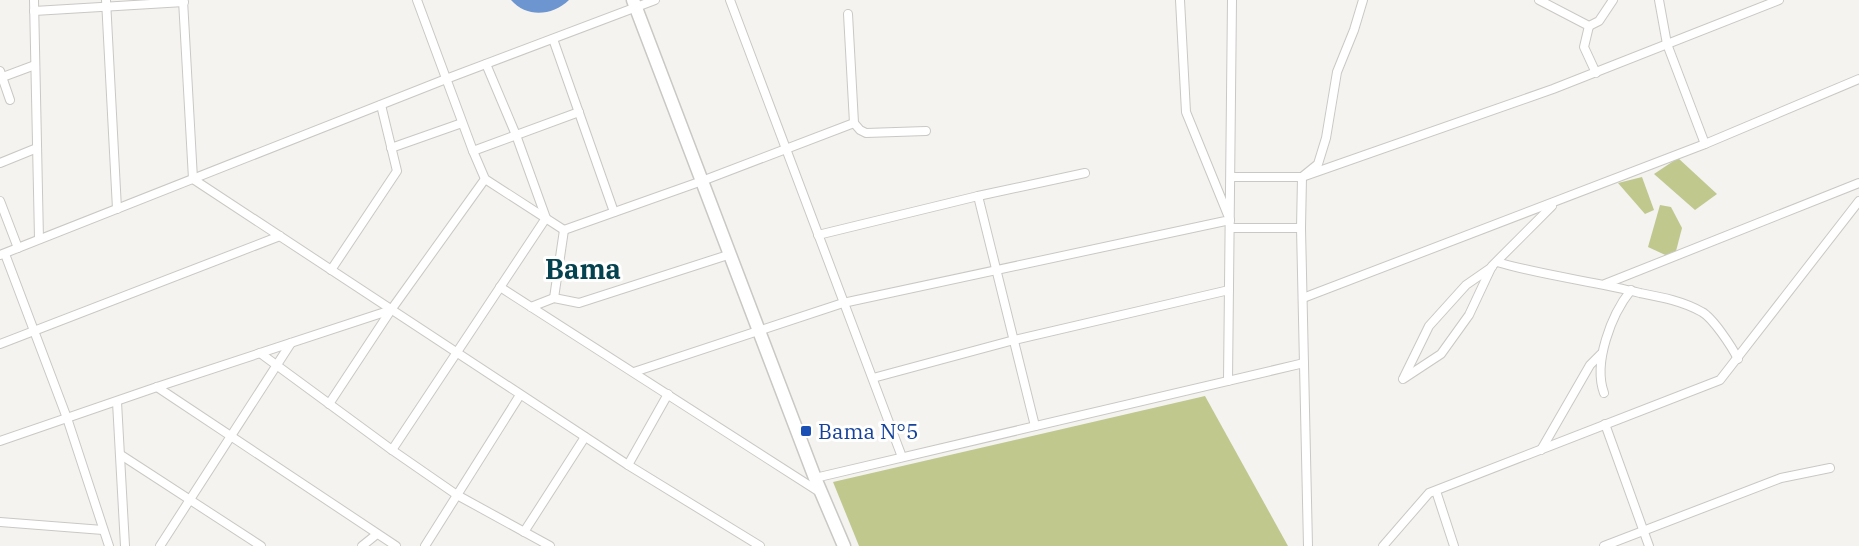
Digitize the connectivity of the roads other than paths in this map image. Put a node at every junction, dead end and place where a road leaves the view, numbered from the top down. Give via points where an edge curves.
1 (34, 0) edge
2 (60, 0) edge
3 (417, 0) edge
4 (655, 0) edge
5 (730, 0) edge
6 (1180, 0) edge
7 (1232, 0) edge
8 (1363, 0) edge
9 (1539, 0) edge
10 (1613, 0) edge
11 (1659, 0) edge
12 (1779, 0) edge
13 (183, 1) edge
14 (106, 3) edge
15 (634, 4) edge
16 (64, 9) junction
17 (34, 11) junction
18 (848, 14) dead end
19 (1589, 26) junction
20 (553, 39) junction
21 (1667, 44) junction
22 (486, 64) junction
23 (35, 65) junction
24 (1596, 73) junction
25 (1, 75) edge
26 (446, 79) junction
27 (1859, 79) edge
28 (10, 100) dead end
29 (381, 105) junction
30 (579, 112) junction
31 (462, 123) junction
32 (854, 123) junction
33 (926, 131) dead end
34 (516, 135) junction
35 (1705, 144) junction
36 (37, 148) junction
37 (392, 148) junction
38 (786, 150) junction
39 (473, 152) junction
40 (0, 163) edge
41 (1085, 173) dead end
42 (1231, 177) junction
43 (1302, 177) junction
44 (193, 179) junction
45 (485, 179) junction
46 (702, 181) junction
47 (1859, 183) edge
48 (978, 196) junction
49 (0, 201) edge
50 (1859, 201) edge
51 (1554, 203) junction
52 (117, 209) junction
53 (614, 212) junction
54 (546, 218) junction
55 (1230, 224) junction
56 (1301, 228) junction
57 (564, 230) junction
58 (818, 235) junction
59 (280, 236) junction
60 (39, 239) junction
61 (18, 248) junction
62 (2, 254) edge
63 (731, 254) junction
64 (1494, 264) junction
65 (331, 270) junction
66 (997, 271) junction
67 (1605, 285) junction
68 (500, 287) junction
69 (1229, 290) junction
70 (1631, 290) junction
71 (554, 298) junction
72 (1303, 298) junction
73 (843, 303) junction
74 (531, 307) junction
75 (391, 310) junction
76 (760, 330) junction
77 (33, 332) junction
78 (1014, 340) junction
79 (291, 343) junction
80 (0, 344) edge
81 (260, 353) junction
82 (457, 353) junction
83 (1601, 354) junction
84 (1738, 359) junction
85 (1304, 363) junction
86 (276, 365) junction
87 (634, 372) junction
88 (873, 378) junction
89 (1228, 381) junction
90 (1599, 381) junction
91 (1581, 382) junction
92 (157, 387) junction
93 (1604, 393) dead end
94 (668, 394) junction
95 (520, 395) junction
96 (117, 402) junction
97 (329, 404) junction
98 (67, 418) junction
99 (1605, 424) junction
100 (1035, 426) junction
101 (231, 436) junction
102 (585, 437) junction
103 (0, 441) edge
104 (392, 450) junction
105 (1540, 450) junction
106 (121, 455) junction
107 (902, 457) junction
108 (628, 465) junction
109 (1830, 468) dead end
110 (815, 478) junction
111 (1436, 491) junction
112 (822, 494) junction
113 (457, 495) junction
114 (190, 499) junction
115 (0, 522) edge
116 (104, 530) junction
117 (1643, 530) junction
118 (524, 532) junction
119 (377, 534) junction
120 (742, 535) junction
121 (109, 546) edge
122 (125, 546) edge
123 (160, 546) edge
124 (261, 546) edge
125 (362, 546) edge
126 (396, 546) edge
127 (425, 546) edge
128 (550, 546) edge
129 (746, 546) edge
130 (760, 546) edge
131 (844, 546) edge
132 (1308, 546) edge
133 (1383, 546) edge
134 (1454, 546) edge
135 (1604, 546) edge
136 (1649, 546) edge

1 - 17 street
2 - 16 street
3 - 26 street
4 - 15 street
5 - 38 street
6 - 55 street via 1186,112
7 - 42 street
8 - 43 street via 1337,72 1318,164
9 - 19 street
10 - 19 street via 1599,21
11 - 21 street
12 - 21 street
13 - 14 street
13 - 44 street
14 - 16 street
14 - 52 street
15 - 20 street
15 - 46 main road
16 - 17 street
17 - 23 street
18 - 32 street
19 - 24 street via 1584,46
20 - 22 street
20 - 30 street
21 - 24 street
21 - 35 street
22 - 26 street
22 - 34 street
23 - 25 street
23 - 36 street
24 - 43 street
25 - 28 street
26 - 29 street
26 - 31 street
27 - 35 street
29 - 37 street
29 - 44 street
30 - 34 street
30 - 53 street
31 - 37 street
31 - 39 street
32 - 33 street via 866,133
32 - 38 street
34 - 39 street
34 - 54 street
35 - 51 street
36 - 40 street
36 - 60 street
37 - 65 street via 397,171
38 - 46 street
38 - 58 street
39 - 45 street
41 - 48 street
42 - 43 street
42 - 55 street
43 - 56 street
44 - 52 street
44 - 59 street
45 - 54 street
45 - 75 street
46 - 53 street
46 - 63 main road
47 - 67 street
48 - 58 street
48 - 66 street
49 - 61 street
50 - 84 street
51 - 64 street
51 - 72 street
52 - 60 street
53 - 57 street
54 - 57 street
54 - 68 street
55 - 56 street
55 - 66 street
55 - 69 street
56 - 72 street
57 - 71 street
58 - 73 street
59 - 65 street
59 - 77 street
60 - 61 street
61 - 62 street
62 - 77 street
63 - 71 street via 579,303
63 - 76 main road
64 - 64 street via 1466,285 1429,326 1403,379 1441,354 1469,315
64 - 67 street
65 - 75 street
66 - 73 street
66 - 78 street
67 - 70 street
68 - 74 street
68 - 82 street
69 - 78 street
69 - 89 street
70 - 83 street via 1617,312
70 - 84 street via 1677,301 1704,313
71 - 74 street
72 - 85 street
73 - 76 street
73 - 88 street
74 - 87 street
75 - 79 street
75 - 82 street
75 - 97 street
76 - 87 street
76 - 110 main road
77 - 80 street
77 - 98 street
78 - 88 street
78 - 100 street
79 - 81 street
79 - 86 street
81 - 86 street
81 - 92 street
82 - 95 street
82 - 104 street
83 - 90 street
83 - 91 street
84 - 99 street via 1720,380
85 - 89 street
85 - 132 street
86 - 97 street
86 - 101 street
87 - 94 street
88 - 107 street
89 - 100 street
90 - 91 street
90 - 93 street
91 - 105 street
92 - 96 street
92 - 101 street
94 - 108 street
94 - 112 street
95 - 102 street
95 - 113 street
96 - 98 street
96 - 106 street
97 - 104 street
98 - 103 street
98 - 116 street
99 - 105 street
99 - 117 street
100 - 107 street
101 - 114 street
101 - 119 street
102 - 108 street
102 - 118 street
104 - 113 street
105 - 111 street
106 - 114 street
106 - 122 street
107 - 110 street
108 - 120 street
109 - 117 street via 1781,478
110 - 112 main road
111 - 133 street via 1429,493
111 - 134 street
112 - 131 main road
113 - 118 street
113 - 127 street
114 - 123 street
114 - 124 street
115 - 116 street
116 - 121 street
117 - 135 street
117 - 136 street
118 - 128 street
119 - 125 street
119 - 126 street
120 - 129 street
120 - 130 street

